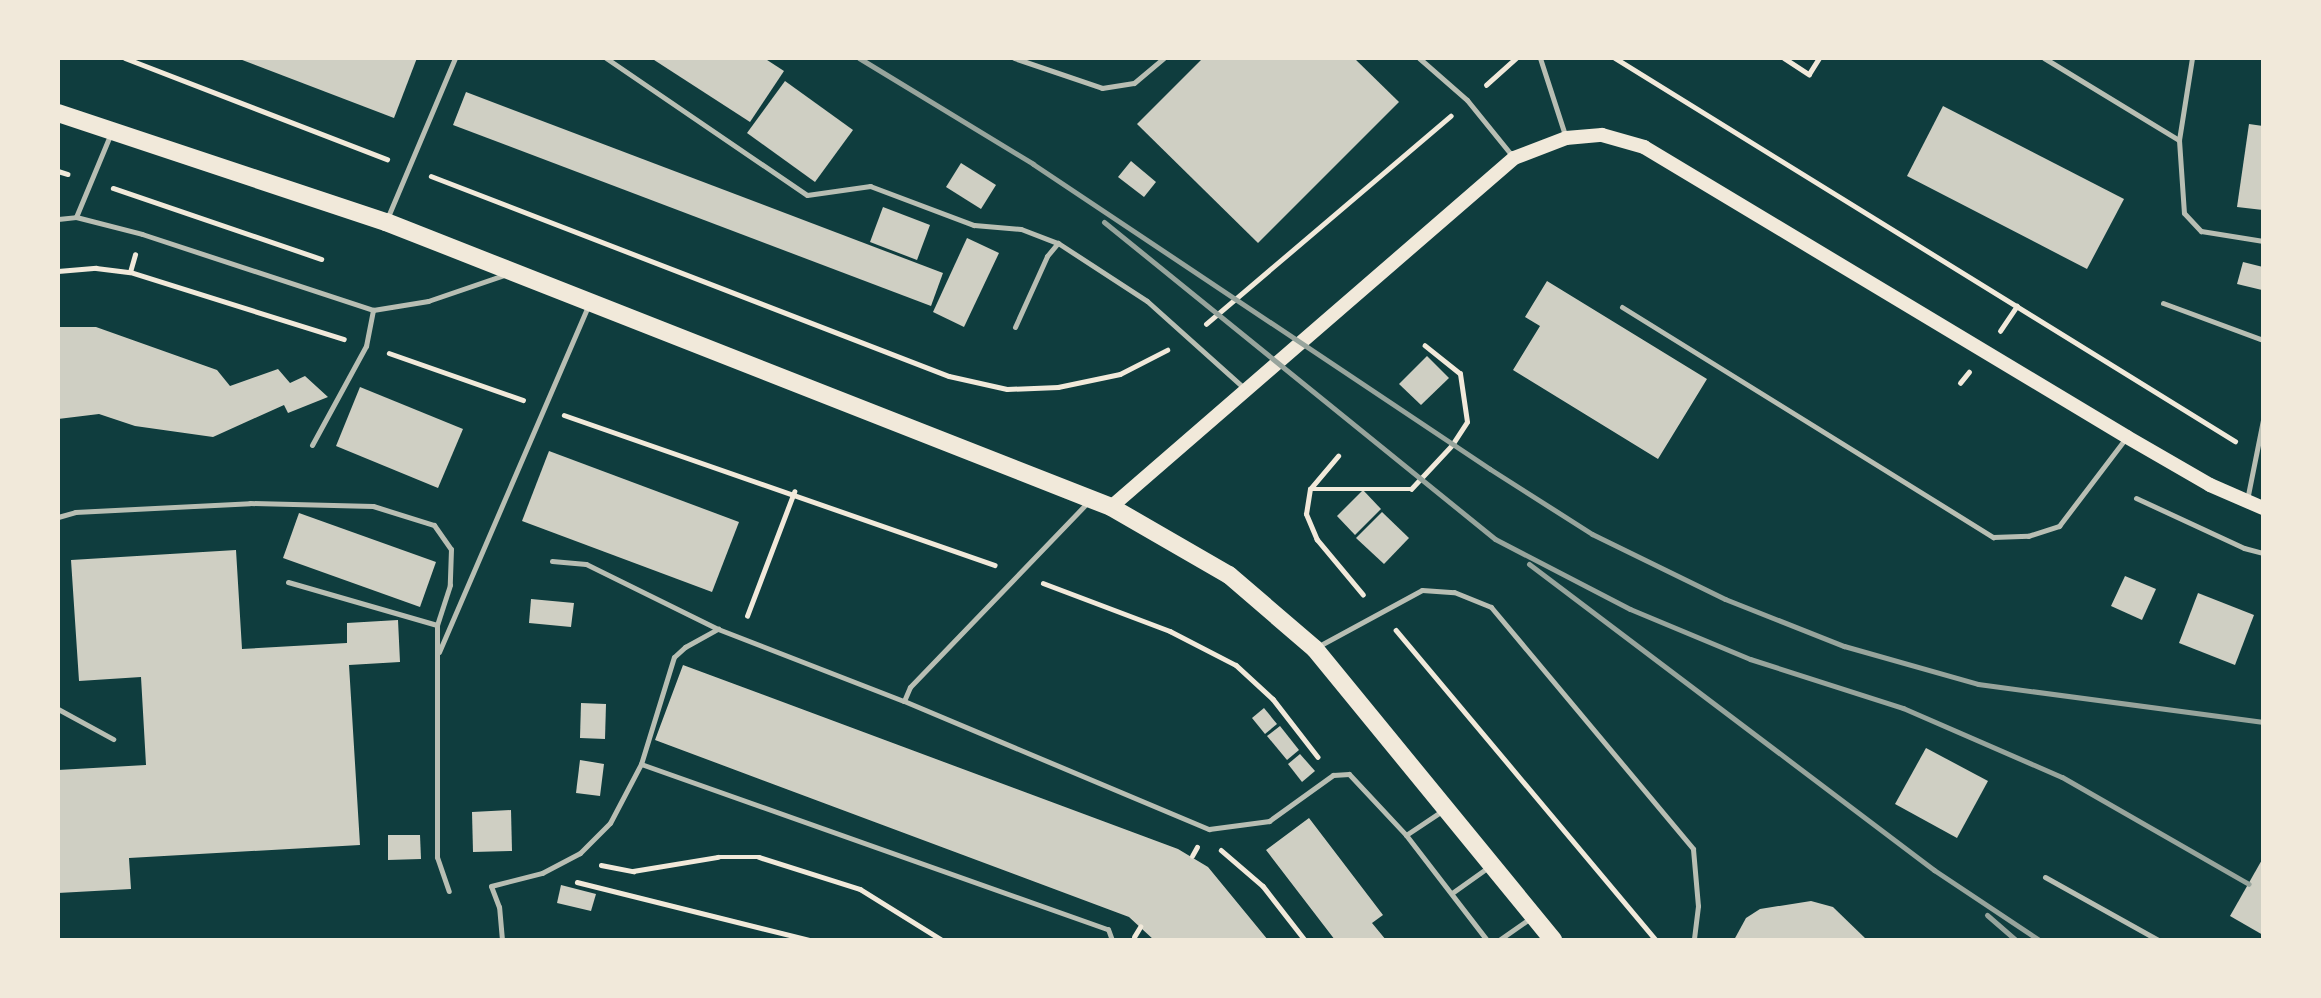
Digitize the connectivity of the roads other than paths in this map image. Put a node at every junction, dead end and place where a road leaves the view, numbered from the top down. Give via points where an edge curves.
1 (455, 58) edge
2 (606, 58) edge
3 (1014, 58) edge
4 (1164, 58) edge
5 (1419, 58) edge
6 (1540, 58) edge
7 (2044, 58) edge
8 (2192, 58) edge
9 (58, 113) edge
10 (113, 128) junction
11 (1566, 138) junction
12 (2179, 140) junction
13 (1514, 158) junction
14 (76, 217) junction
15 (58, 219) edge
16 (386, 222) junction
17 (2263, 241) edge
18 (1058, 243) junction
19 (515, 271) junction
20 (590, 301) junction
21 (2163, 303) dead end
22 (1622, 307) dead end
23 (373, 310) junction
24 (1016, 327) dead end
25 (2263, 340) edge
26 (1246, 391) junction
27 (2263, 420) edge
28 (2127, 437) junction
29 (312, 445) dead end
30 (1091, 498) junction
31 (2136, 498) dead end
32 (2247, 503) junction
33 (1111, 507) junction
34 (2263, 508) edge
35 (58, 517) edge
36 (2263, 553) edge
37 (552, 561) dead end
38 (288, 582) dead end
39 (437, 625) junction
40 (718, 629) junction
41 (1315, 649) junction
42 (437, 655) junction
43 (904, 701) junction
44 (58, 709) edge
45 (113, 739) dead end
46 (641, 764) junction
47 (1448, 808) junction
48 (1406, 835) junction
49 (1492, 864) junction
50 (2045, 877) dead end
51 (449, 891) dead end
52 (1452, 893) junction
53 (1534, 916) junction
54 (502, 940) edge
55 (1112, 940) edge
56 (1488, 940) edge
57 (1499, 940) edge
58 (1553, 940) edge
59 (1694, 940) edge
60 (2158, 940) edge

1 - 16 lane
2 - 18 lane via 807,195 870,186 974,225 1021,229
3 - 4 lane via 1102,88 1134,83
5 - 13 lane via 1468,100
6 - 11 lane
7 - 12 lane
8 - 12 lane
9 - 10 main road
10 - 14 lane
10 - 16 main road
11 - 13 main road
11 - 28 main road via 1602,135 1644,147
12 - 17 lane via 2188,220 2201,231
13 - 26 main road
14 - 15 lane
14 - 23 lane
16 - 19 main road
18 - 24 lane via 1047,256
18 - 26 lane via 1147,301
19 - 20 main road
19 - 23 lane via 428,301
20 - 30 main road
20 - 42 lane
21 - 25 lane
22 - 28 lane via 1993,537 2028,536 2059,526
23 - 29 lane via 366,346
26 - 33 main road
27 - 32 lane
28 - 32 main road
30 - 33 main road
30 - 43 lane via 910,687
31 - 36 lane
32 - 34 main road
33 - 41 main road via 1229,575
35 - 39 lane via 75,512 250,503 373,506 405,514 434,525 451,549 450,585
37 - 40 lane via 586,564
38 - 39 lane
39 - 42 lane
40 - 43 lane
40 - 46 lane via 674,657
41 - 47 main road
41 - 59 lane via 1422,590 1454,592 1491,607 1693,849 1698,906
42 - 51 lane via 437,857
43 - 48 lane via 1209,829 1269,821 1333,775 1349,774
44 - 45 lane
46 - 54 lane via 610,823 580,853 542,873 491,886 499,907
46 - 55 lane via 1108,929
47 - 48 lane
47 - 49 main road
48 - 52 lane
49 - 52 lane
49 - 53 main road
50 - 60 lane
52 - 56 lane
53 - 57 lane
53 - 58 main road

